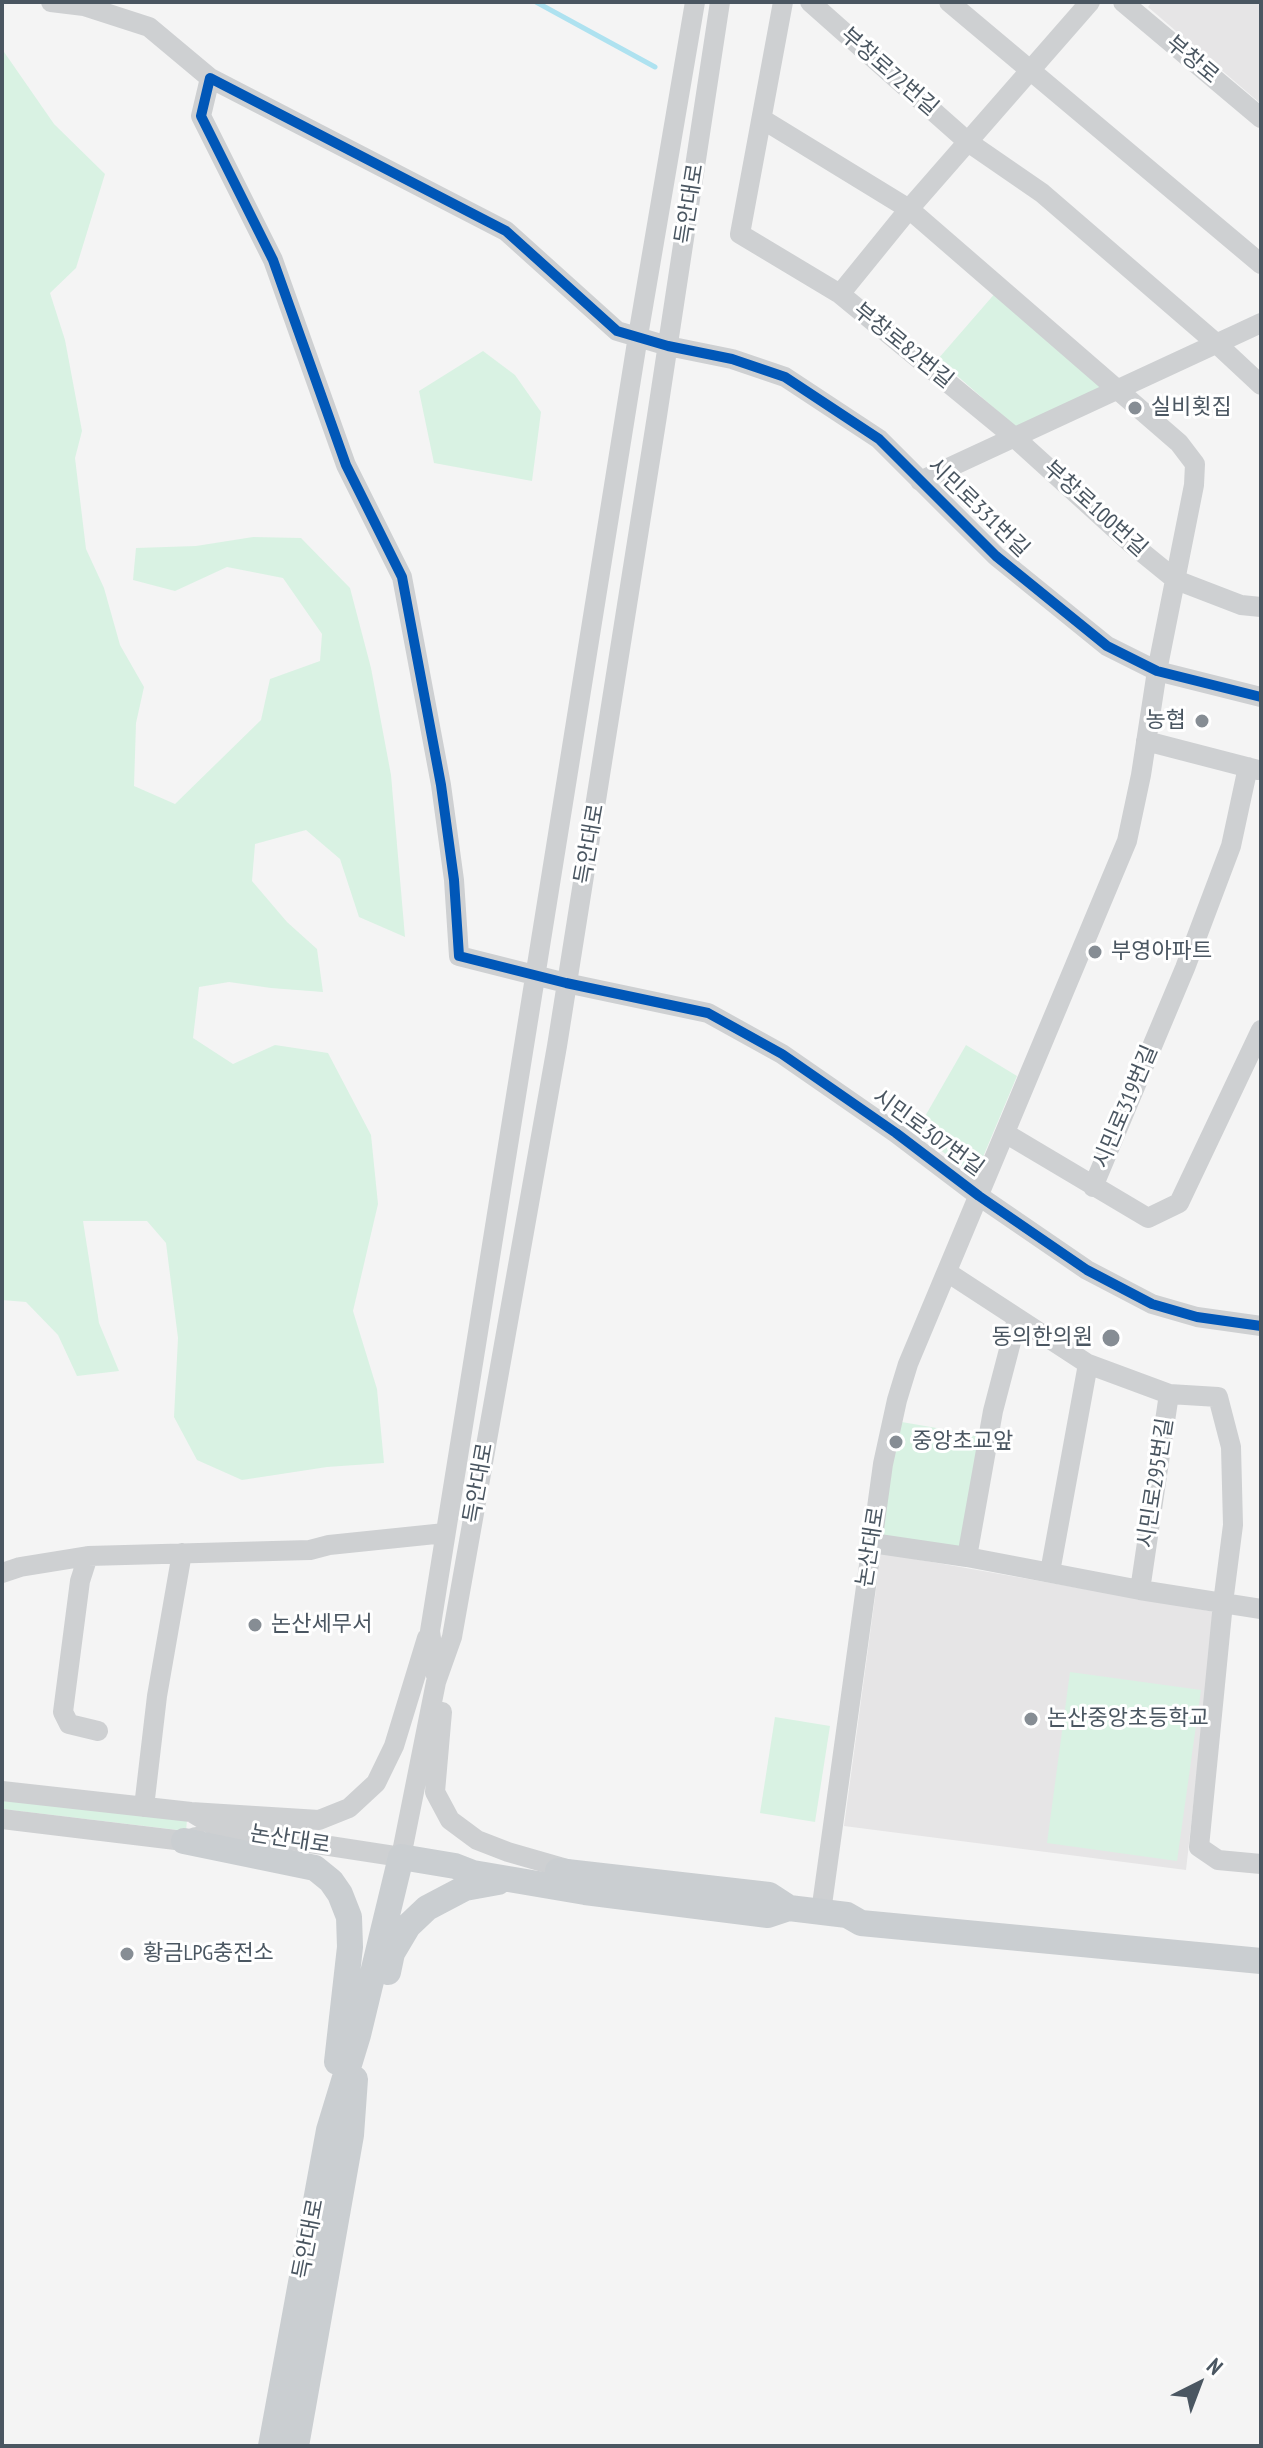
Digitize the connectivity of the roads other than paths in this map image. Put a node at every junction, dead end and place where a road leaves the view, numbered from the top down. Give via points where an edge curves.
1 (51, 2) edge
2 (695, 2) edge
3 (720, 2) edge
4 (783, 2) edge
5 (810, 2) edge
6 (949, 2) edge
7 (1090, 2) edge
8 (1123, 2) edge
9 (1030, 71) junction
10 (210, 78) junction
11 (1261, 118) edge
12 (762, 119) junction
13 (968, 142) junction
14 (909, 209) junction
15 (1261, 264) edge
16 (840, 294) junction
17 (1261, 323) edge
18 (638, 336) junction
19 (1217, 344) junction
20 (668, 346) junction
21 (1261, 385) edge
22 (1119, 390) junction
23 (1014, 437) junction
24 (920, 481) junction
25 (1176, 580) junction
26 (1261, 607) edge
27 (1157, 671) junction
28 (1261, 697) edge
29 (1146, 741) junction
30 (1255, 769) edge
31 (536, 974) junction
32 (566, 983) junction
33 (1261, 1030) edge
34 (1005, 1133) junction
35 (1093, 1187) junction
36 (979, 1196) junction
37 (947, 1272) junction
38 (1017, 1319) junction
39 (1261, 1326) edge
40 (1088, 1364) junction
41 (1169, 1394) junction
42 (445, 1533) junction
43 (872, 1543) junction
44 (182, 1553) junction
45 (88, 1556) junction
46 (967, 1557) junction
47 (1050, 1572) junction
48 (2, 1573) edge
49 (1140, 1590) junction
50 (1223, 1603) junction
51 (1261, 1609) edge
52 (430, 1631) junction
53 (452, 1637) junction
54 (436, 1682) junction
55 (98, 1731) dead end
56 (2, 1791) edge
57 (144, 1807) junction
58 (191, 1812) junction
59 (2, 1819) edge
60 (219, 1829) junction
61 (184, 1841) junction
62 (401, 1857) junction
63 (1261, 1864) edge
64 (455, 1866) junction
65 (587, 1874) junction
66 (510, 1879) junction
67 (789, 1908) junction
68 (821, 1912) junction
69 (847, 1915) junction
70 (1261, 1949) edge
71 (1261, 1961) edge
72 (340, 2132) junction
73 (271, 2446) edge
74 (296, 2446) edge

1 - 10 street, 시민로331번길 via 84,6 149,27
2 - 18 street, 득안대로
3 - 20 street, 득안대로
4 - 12 street
5 - 13 street, 부창로72번길
6 - 9 street
7 - 9 street, 부창로82번길
8 - 11 street, 부창로
9 - 13 street, 부창로82번길
9 - 15 street
10 - 18 street, 시민로331번길 via 506,231 617,331
10 - 31 street, 시민로307번길 via 201,116 273,260 346,465 402,577 441,785 459,956
12 - 14 street
12 - 16 street via 740,234
13 - 14 street, 부창로82번길
13 - 19 street via 1042,193
14 - 16 street, 부창로82번길
14 - 22 street
16 - 23 street, 부창로82번길
17 - 19 street
18 - 20 street, 시민로331번길
18 - 31 street, 득안대로
19 - 21 street
19 - 22 street
20 - 24 street, 시민로331번길 via 785,377 879,439
20 - 32 street, 득안대로
22 - 23 street
22 - 25 street, 부창로100번길 via 1195,464
23 - 24 street
23 - 25 street, 부창로100번길
24 - 27 street, 시민로331번길 via 996,556 1107,646
25 - 26 street via 1241,605
25 - 27 street, 부창로100번길
27 - 28 street, 시민로331번길
27 - 29 street, 시민로307번길
29 - 30 street
29 - 34 street, 시민로307번길 via 1127,841
30 - 35 street, 시민로319번길 via 1185,968
31 - 32 street, 시민로307번길
31 - 42 street, 득안대로
32 - 36 street, 시민로307번길 via 708,1013 782,1054
32 - 53 street, 득안대로
33 - 35 street, 시민로319번길 via 1179,1203 1148,1218
34 - 35 street
34 - 36 street, 시민로307번길
36 - 37 street, 논산대로
36 - 39 street, 시민로307번길 via 1087,1270 1152,1304
37 - 38 street
37 - 43 street, 논산대로 via 897,1400
38 - 40 street
38 - 46 street via 993,1411
40 - 41 street
40 - 47 street
41 - 49 street, 시민로295번길
41 - 50 street, 시민로295번길 via 1218,1397 1231,1447 1233,1525
42 - 44 street via 310,1550
42 - 52 street, 득안대로
43 - 46 street
43 - 68 street, 논산대로
44 - 45 street
44 - 57 street
45 - 48 street
45 - 55 street via 63,1712 69,1724
46 - 47 street
47 - 49 street
49 - 50 street
50 - 51 street
50 - 63 street, 시민로295번길 via 1199,1847 1218,1860
52 - 54 street, 득안대로
52 - 58 street via 394,1746 376,1783 349,1808 319,1820
53 - 54 street, 득안대로
53 - 65 street via 435,1777 443,1810 477,1840
54 - 62 street, 득안대로
56 - 57 street, 논산대로
57 - 58 street, 논산대로
58 - 60 street, 논산대로
59 - 61 street, 논산대로
60 - 61 street, 논산대로
60 - 62 street, 논산대로
61 - 72 main road via 315,1868 340,1894 349,1917 350,1947
62 - 64 main road, 논산대로
62 - 72 main road, 득안대로
64 - 65 main road, 논산대로 via 477,1862
64 - 66 main road, 논산대로
65 - 67 main road, 논산대로 via 769,1895
66 - 67 main road, 논산대로 via 768,1915
66 - 72 main road via 465,1888 439,1900 408,1926 392,1953
67 - 68 main road, 논산대로
68 - 69 main road, 논산대로
69 - 70 main road, 논산대로 via 862,1907
69 - 71 main road, 논산대로 via 861,1923
72 - 73 main road, 득안대로
72 - 74 main road, 득안대로

